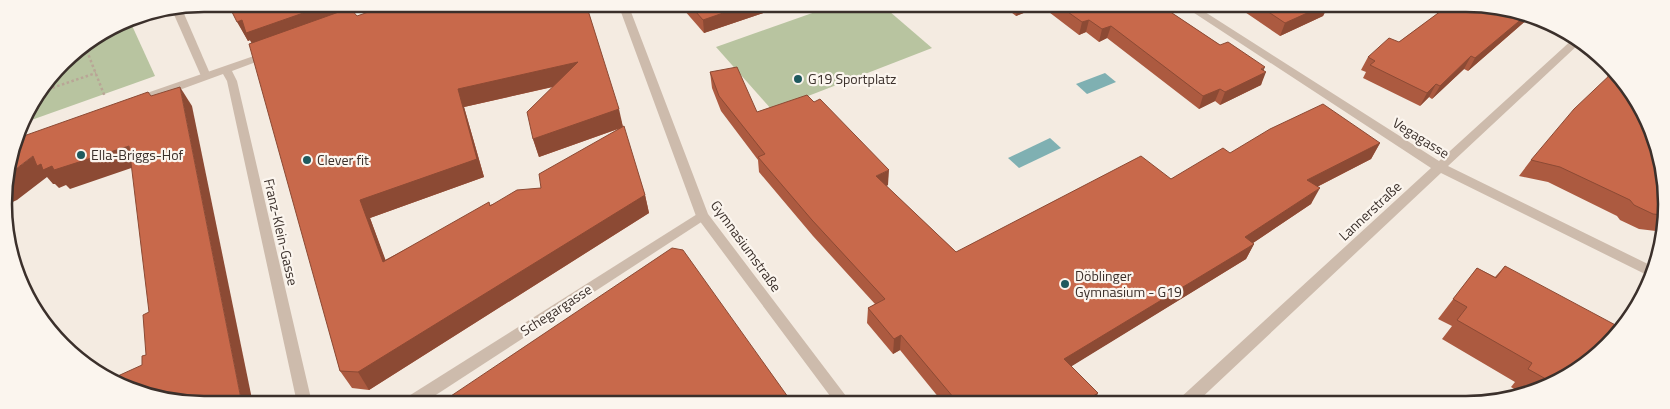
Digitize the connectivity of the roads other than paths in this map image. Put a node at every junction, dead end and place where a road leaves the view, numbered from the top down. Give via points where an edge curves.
1 (626, 12) edge
2 (1198, 12) edge
3 (179, 14) edge
4 (1572, 45) edge
5 (277, 50) edge
6 (226, 69) junction
7 (206, 76) junction
8 (136, 102) edge
9 (1439, 167) junction
10 (702, 216) junction
11 (1646, 269) edge
12 (303, 396) edge
13 (422, 396) edge
14 (839, 396) edge
15 (1193, 396) edge

1 - 10 street, Gymnasiumstraße
2 - 9 street, Vegagasse
3 - 7 street
4 - 9 street, Lannerstraße
5 - 6 street
6 - 7 street
6 - 12 street, Franz-Klein-Gasse via 232,81
7 - 8 street
9 - 11 street, Vegagasse
9 - 15 street, Lannerstraße
10 - 13 street, Schegargasse
10 - 14 street, Gymnasiumstraße

